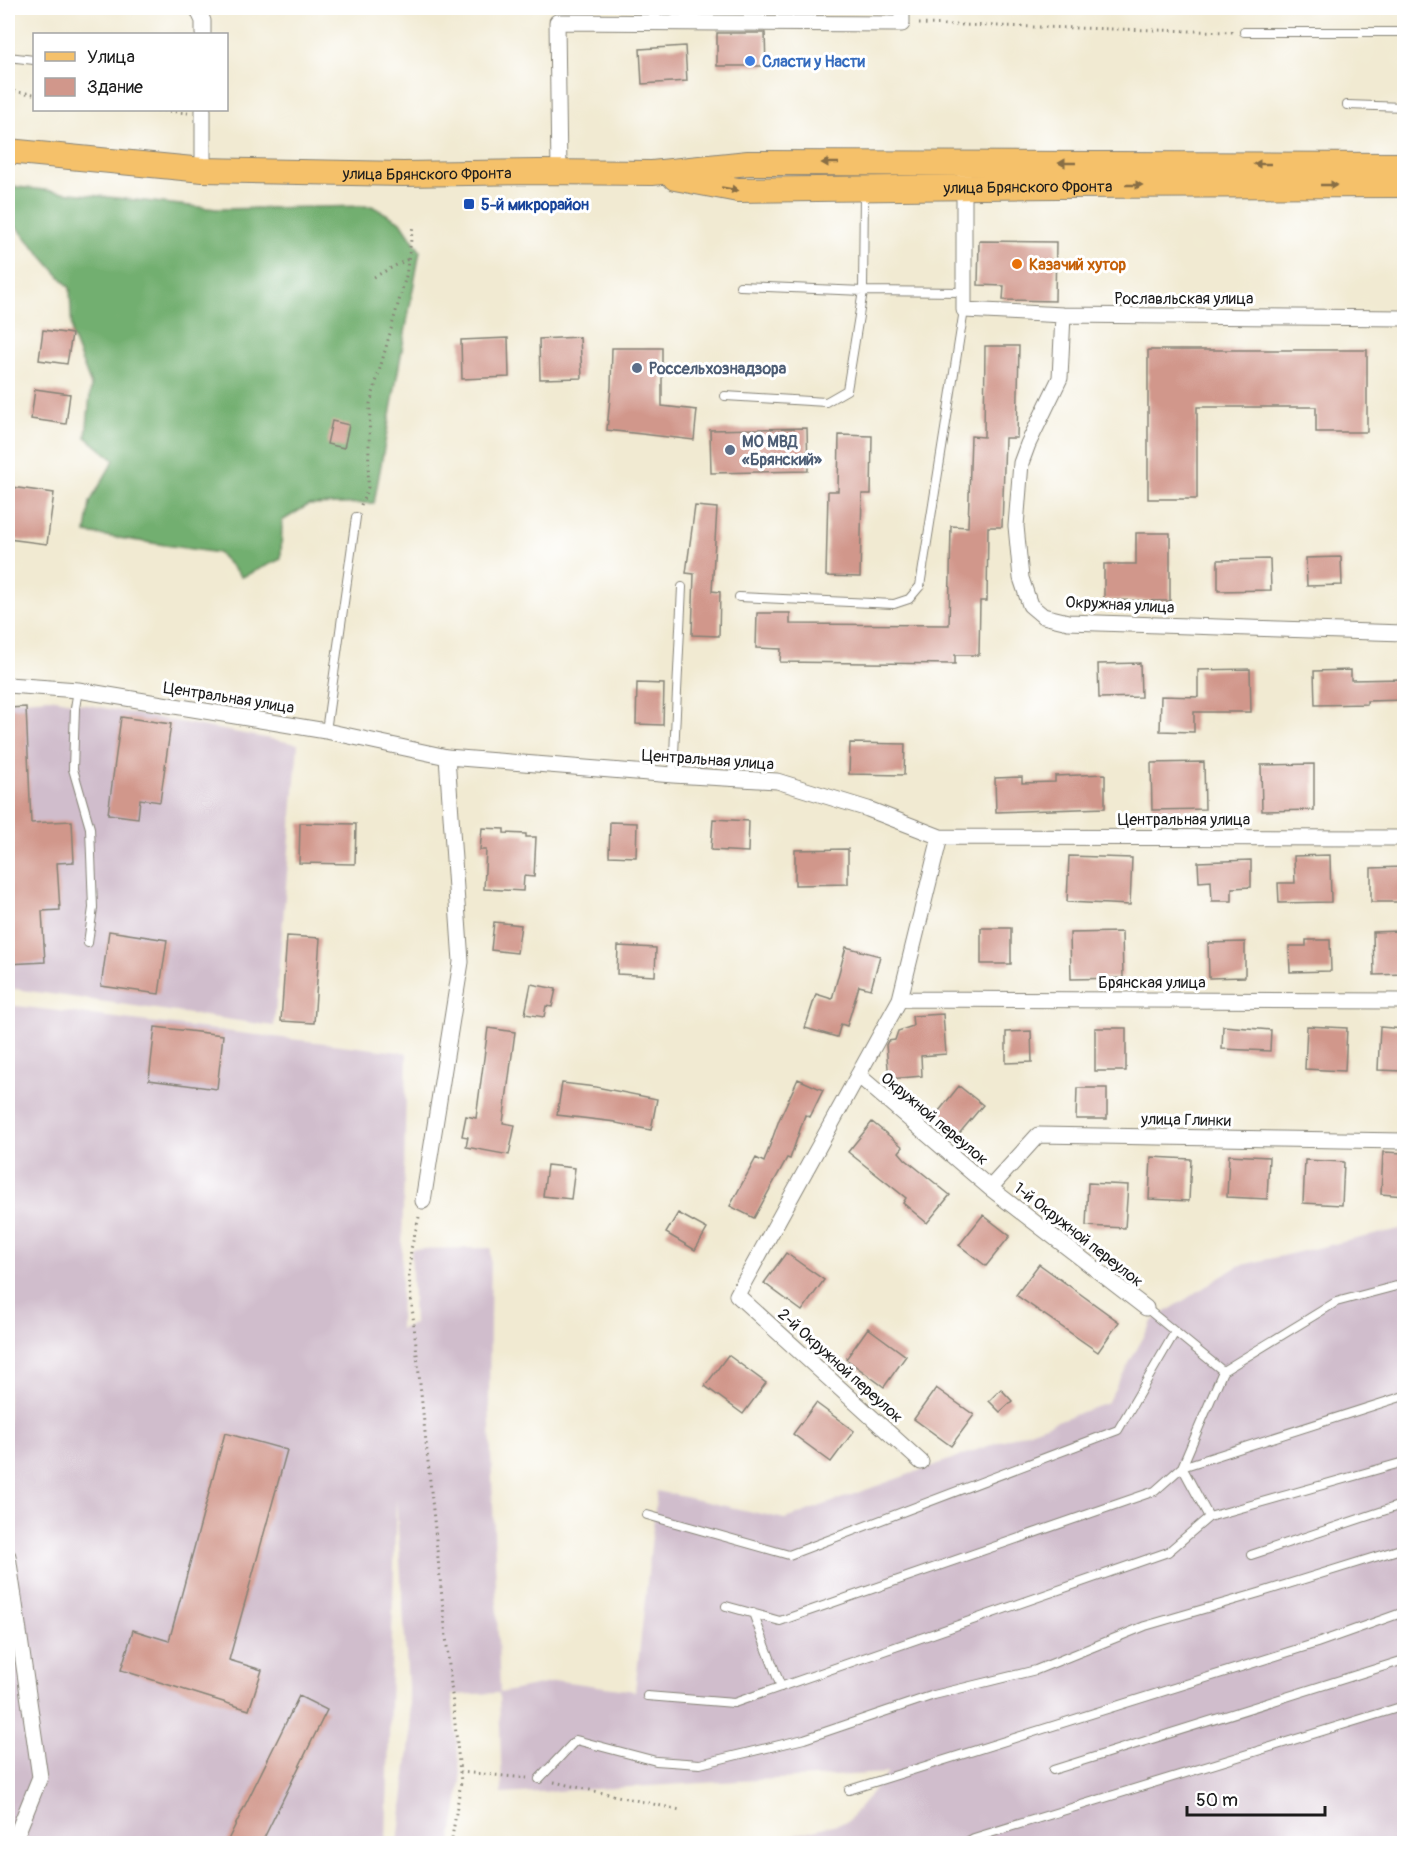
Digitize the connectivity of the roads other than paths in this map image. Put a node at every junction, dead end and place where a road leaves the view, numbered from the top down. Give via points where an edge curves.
1 (197, 8) edge
2 (902, 8) edge
3 (685, 15) edge
4 (1244, 32) road end
5 (1404, 32) edge
6 (203, 33) edge
7 (8, 57) edge
8 (33, 60) edge
9 (1347, 105) dead end
10 (1404, 106) edge
11 (203, 112) edge
12 (8, 151) edge
13 (963, 163) junction
14 (1404, 165) edge
15 (203, 170) junction
16 (559, 172) junction
17 (864, 176) junction
18 (1404, 184) edge
19 (964, 187) junction
20 (740, 286) dead end
21 (863, 291) junction
22 (964, 292) junction
23 (963, 310) junction
24 (1063, 315) junction
25 (1404, 318) edge
26 (725, 396) dead end
27 (356, 517) road end
28 (682, 587) dead end
29 (739, 597) dead end
30 (1404, 633) edge
31 (8, 685) edge
32 (78, 690) junction
33 (326, 731) junction
34 (447, 757) junction
35 (673, 775) junction
36 (940, 837) junction
37 (1404, 838) edge
38 (88, 943) dead end
39 (900, 999) junction
40 (1404, 1001) edge
41 (858, 1075) junction
42 (1404, 1141) edge
43 (990, 1188) junction
44 (423, 1201) road end
45 (1404, 1284) edge
46 (1146, 1308) joint
47 (1175, 1332) junction
48 (1223, 1371) junction
49 (1404, 1396) edge
50 (921, 1462) dead end
51 (1404, 1462) edge
52 (1182, 1467) junction
53 (1404, 1504) edge
54 (647, 1515) dead end
55 (1209, 1517) junction
56 (1404, 1548) edge
57 (1251, 1555) dead end
58 (8, 1556) edge
59 (726, 1606) dead end
60 (1404, 1612) edge
61 (753, 1613) junction
62 (1404, 1660) edge
63 (781, 1687) junction
64 (647, 1696) dead end
65 (1404, 1706) edge
66 (1053, 1770) dead end
67 (539, 1779) road end
68 (849, 1790) dead end
69 (13, 1844) edge
70 (963, 1844) edge

1 - 6 street
2 - 3 street via 902,24
3 - 16 street via 557,22
4 - 5 lane
7 - 8 lane
9 - 10 lane
11 - 15 street
12 - 15 main road, улица Брянского Фронта
14 -> 13 main road, улица Брянского Фронта
13 - 17 main road, улица Брянского Фронта
13 - 19 street
15 - 16 main road, улица Брянского Фронта
16 - 17 main road, улица Брянского Фронта via 652,173 748,163
17 - 19 main road, улица Брянского Фронта
17 - 21 lane
19 -> 18 main road, улица Брянского Фронта
19 - 22 street
20 - 21 lane
21 - 22 lane
21 - 26 lane via 847,390 826,402
22 - 23 street
23 - 24 street, Рославльская улица
23 - 29 lane via 920,586 909,599 894,604
24 - 25 street, Рославльская улица
24 - 30 street, Окружная улица via 1060,378 1021,463 1016,526 1021,578 1030,606 1043,616 1068,622
27 - 33 lane
28 - 35 lane
31 - 32 street, Центральная улица
32 - 33 street, Центральная улица
32 - 38 lane via 73,770 90,828 93,908
33 - 34 street, Центральная улица
34 - 35 street, Центральная улица
34 - 44 street via 461,962
35 - 36 street, Центральная улица via 777,781 868,808
36 - 37 street, Центральная улица
36 - 39 street
39 - 40 street, Брянская улица
39 - 41 street
41 - 43 street, Окружной переулок
41 - 50 street, 2-й Окружной переулок via 737,1295
42 - 43 street, улица Глинки via 1038,1135
43 - 46 street, 1-й Окружной переулок
45 - 48 lane via 1336,1302
46 - 47 lane
47 - 48 lane
47 - 54 lane via 1118,1430 789,1555
48 - 52 lane
49 - 52 lane
51 - 55 lane
52 - 55 lane
52 - 61 lane via 1155,1491 780,1621
53 - 57 lane
55 - 63 lane via 1168,1552
56 - 67 lane via 1145,1626 1036,1670 934,1695 804,1739 700,1764 656,1761 576,1740
58 - 69 street via 40,1777
59 - 61 lane
60 - 68 lane via 1306,1647
61 - 63 lane
62 - 66 lane
63 - 64 lane via 734,1703
65 - 70 lane

